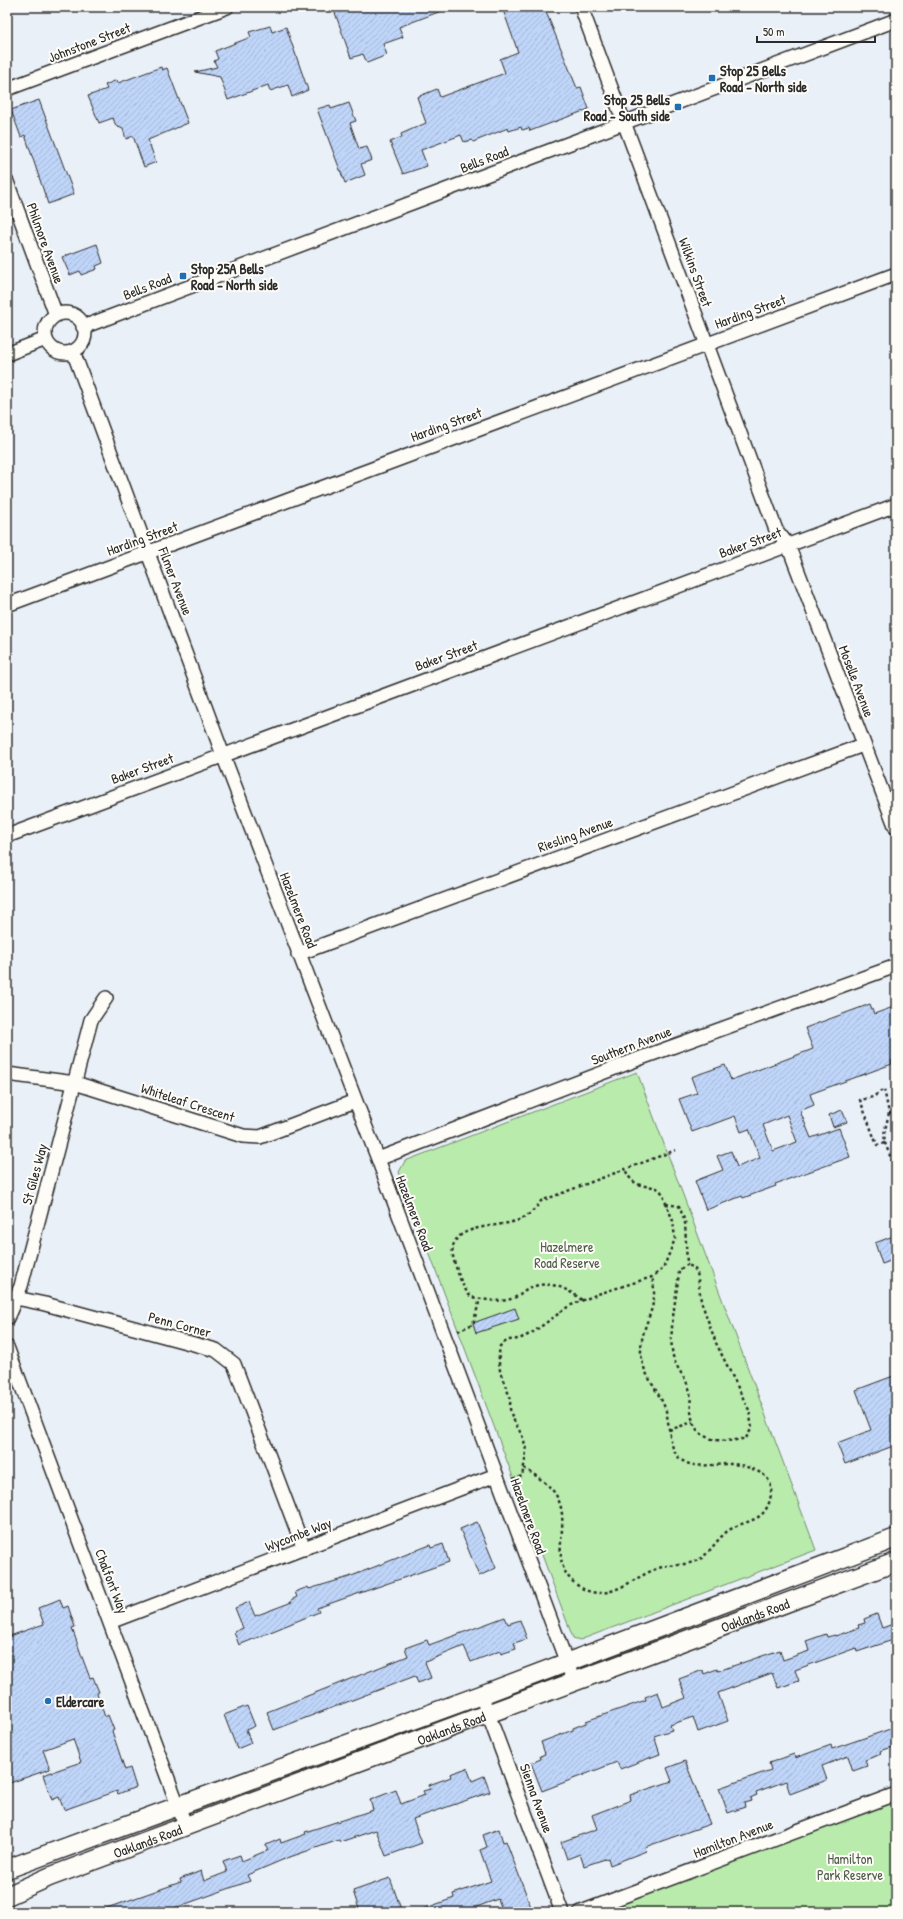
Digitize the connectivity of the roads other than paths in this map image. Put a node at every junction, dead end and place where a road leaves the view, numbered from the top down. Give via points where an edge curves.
1 (227, 7) edge
2 (581, 7) edge
3 (896, 20) edge
4 (7, 89) edge
5 (624, 123) junction
6 (7, 182) edge
7 (896, 274) edge
8 (56, 315) junction
9 (83, 327) junction
10 (46, 339) junction
11 (706, 344) junction
12 (73, 351) junction
13 (7, 354) edge
14 (896, 505) edge
15 (788, 545) junction
16 (148, 553) junction
17 (7, 605) edge
18 (863, 745) junction
19 (223, 755) junction
20 (896, 828) edge
21 (7, 836) edge
22 (298, 954) junction
23 (896, 966) edge
24 (106, 998) dead end
25 (7, 1074) edge
26 (75, 1083) junction
27 (356, 1101) junction
28 (378, 1159) junction
29 (16, 1298) junction
30 (7, 1318) edge
31 (7, 1347) edge
32 (498, 1480) junction
33 (896, 1538) edge
34 (304, 1549) junction
35 (896, 1562) edge
36 (110, 1622) junction
37 (566, 1663) junction
38 (574, 1682) junction
39 (481, 1695) junction
40 (489, 1714) junction
41 (896, 1794) edge
42 (178, 1807) junction
43 (186, 1828) junction
44 (7, 1869) edge
45 (7, 1896) edge
46 (562, 1912) edge
47 (581, 1912) edge

1 - 4 street, Johnstone Street
2 - 5 street, Wilkins Street
3 - 5 street, Bells Road
5 - 9 street, Bells Road
5 - 11 street, Wilkins Street
6 - 8 street, Philmore Avenue
7 - 11 street, Harding Street
8 - 9 street via 69,314 80,321
8 - 10 street via 48,323
9 - 12 street via 84,338
10 - 12 street via 54,350
10 - 13 street
11 - 15 street, Wilkins Street via 776,530
11 - 16 street, Harding Street
12 - 16 street, Filmer Avenue
14 - 15 street, Baker Street
15 - 18 street, Moselle Avenue
15 - 19 street, Baker Street
16 - 17 street, Harding Street
16 - 19 street, Filmer Avenue
18 - 20 street, Moselle Avenue
18 - 22 street, Riesling Avenue
19 - 21 street, Baker Street
19 - 22 street, Hazelmere Road
22 - 27 street, Hazelmere Road
23 - 28 street, Southern Avenue via 634,1061
24 - 26 street, St Giles Way via 91,1020
25 - 26 street, Whiteleaf Crescent
26 - 27 street, Whiteleaf Crescent via 243,1136 260,1137
26 - 29 street, St Giles Way
27 - 28 street, Hazelmere Road
28 - 32 street, Hazelmere Road
29 - 30 street, St Giles Way
29 - 34 street, Penn Corner via 216,1350 234,1364
31 - 36 street, Chalfont Way
32 - 34 street, Wycombe Way
32 - 37 street, Hazelmere Road
33 - 37 main road, Oaklands Road
34 - 36 street, Wycombe Way
35 - 38 main road, Oaklands Road
36 - 42 street, Chalfont Way
37 - 38 street, Hazelmere Road
37 - 39 main road, Oaklands Road
38 - 40 main road, Oaklands Road
39 - 40 street, Sienna Avenue
39 - 42 main road, Oaklands Road
40 - 43 main road, Oaklands Road
40 - 46 street, Sienna Avenue
41 - 47 street, Hamilton Avenue
42 - 43 street, Chalfont Way
42 - 44 main road, Oaklands Road
43 - 45 main road, Oaklands Road via 49,1877

